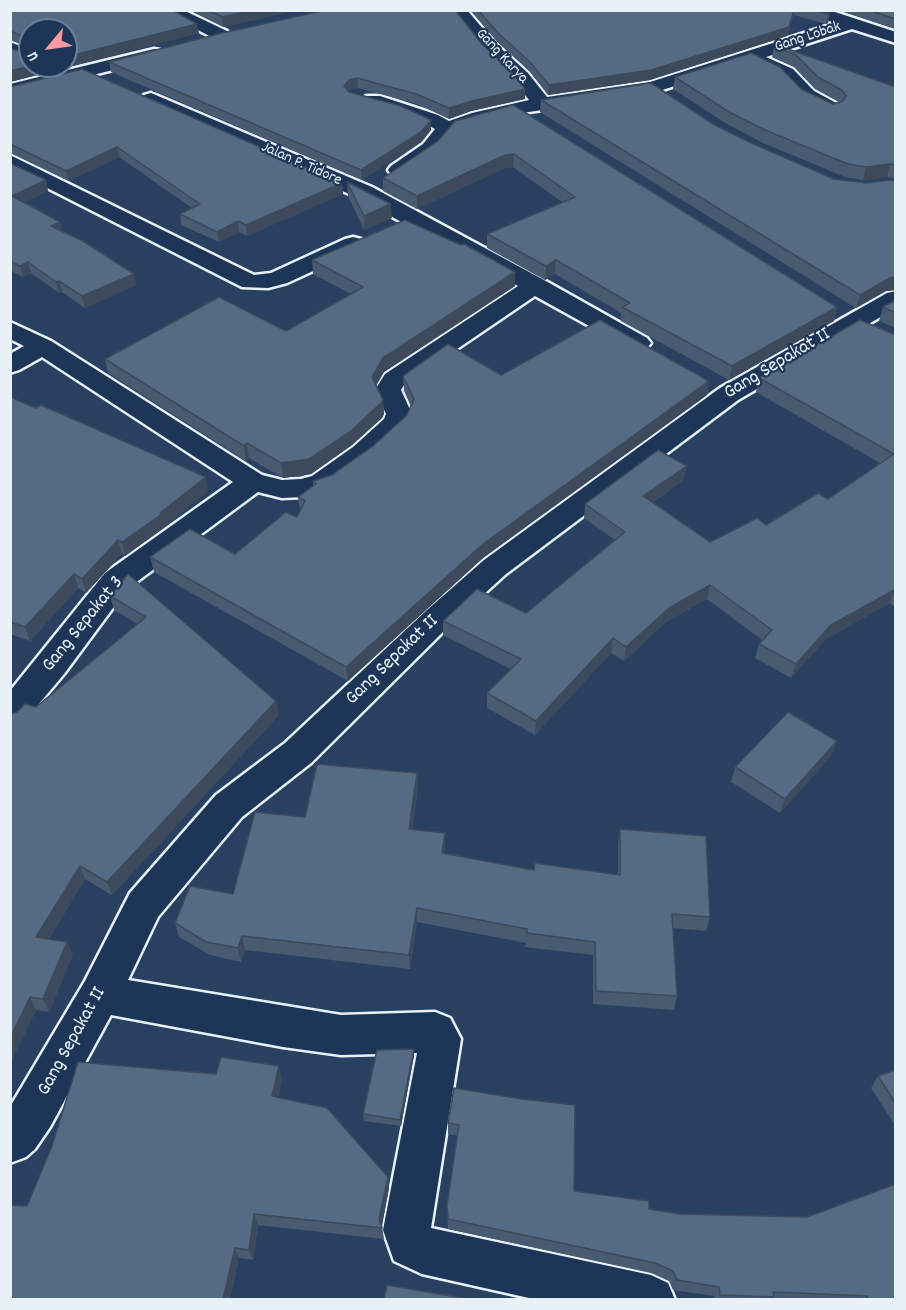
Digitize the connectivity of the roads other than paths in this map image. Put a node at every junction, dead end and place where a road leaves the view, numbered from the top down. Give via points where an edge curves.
1 (168, 10) edge
2 (458, 10) edge
3 (820, 10) edge
4 (853, 24) junction
5 (896, 39) edge
6 (199, 41) edge
7 (166, 50) edge
8 (750, 56) junction
9 (88, 72) junction
10 (78, 74) edge
11 (57, 78) edge
12 (653, 87) junction
13 (10, 90) edge
14 (357, 96) edge
15 (672, 99) edge
16 (831, 108) edge
17 (544, 116) junction
18 (447, 128) junction
19 (10, 161) edge
20 (364, 192) junction
21 (415, 218) junction
22 (536, 285) junction
23 (896, 298) edge
24 (844, 315) junction
25 (10, 329) edge
26 (885, 336) edge
27 (42, 346) junction
28 (658, 354) edge
29 (10, 364) edge
30 (253, 482) junction
31 (11, 713) edge
32 (100, 994) junction
33 (10, 1141) edge
34 (651, 1299) edge

1 - 6 street via 227,34
2 - 17 street, Gang Karya via 520,76
3 - 4 street
4 - 5 street
4 - 8 street, Gang Lobak
7 - 9 street
8 - 12 street, Gang Lobak
8 - 16 street via 786,73 807,95
9 - 10 street
9 - 20 street, Jalan P. Tidore
11 - 13 street
12 - 15 street
12 - 17 street, Gang Lobak
14 - 18 street via 409,110
17 - 18 street via 516,108
18 - 20 street via 430,148
19 - 21 street via 250,282 279,278
20 - 21 street, Jalan P. Tidore
21 - 22 street, Jalan P. Tidore
22 - 28 street, Jalan P. Tidore
22 - 30 street via 394,380 388,390 399,414 396,422 363,453 322,482 282,489
23 - 24 street, Gang Sepakat II
24 - 26 street
24 - 32 street, Gang Sepakat II via 719,388 495,567 298,753 229,806 144,905
25 - 27 street
27 - 29 street
27 - 30 street
30 - 31 street, Gang Sepakat 3 via 116,580
32 - 33 street, Gang Sepakat II via 34,1112
32 - 34 street via 341,1035 435,1032 440,1039 439,1048 408,1230 411,1244 422,1250

